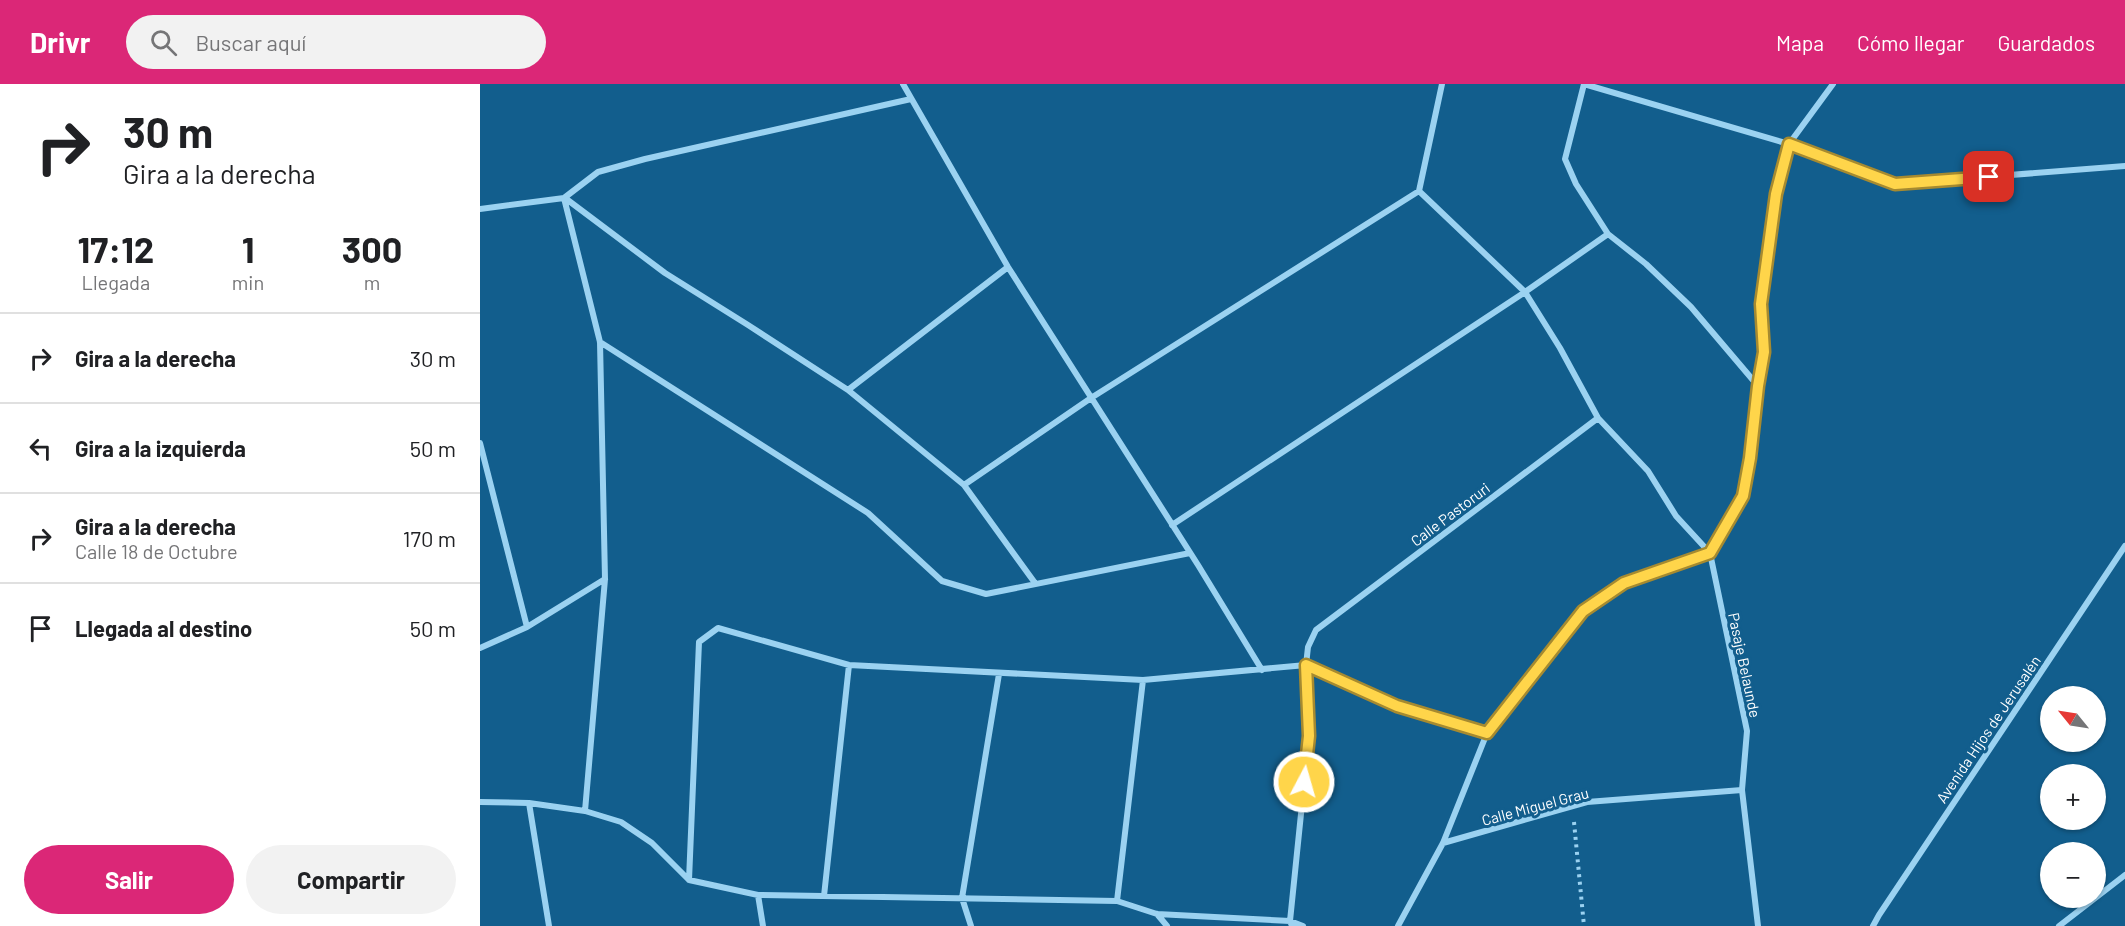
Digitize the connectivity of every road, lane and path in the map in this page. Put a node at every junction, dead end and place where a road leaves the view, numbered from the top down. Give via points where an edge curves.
1 (903, 84) edge
2 (1442, 84) edge
3 (1584, 84) edge
4 (1833, 84) edge
5 (911, 99) junction
6 (1789, 144) junction
7 (2125, 166) edge
8 (1419, 191) junction
9 (564, 198) junction
10 (480, 209) edge
11 (1608, 234) junction
12 (1008, 267) junction
13 (1526, 292) junction
14 (600, 342) junction
15 (1758, 386) junction
16 (848, 390) junction
17 (1091, 398) junction
18 (1598, 418) junction
19 (480, 443) edge
20 (964, 485) junction
21 (1172, 525) junction
22 (2125, 546) edge
23 (1190, 553) junction
24 (1710, 553) junction
25 (605, 579) junction
26 (1035, 583) junction
27 (527, 627) junction
28 (480, 648) edge
29 (849, 665) junction
30 (1306, 665) junction
31 (1262, 670) junction
32 (999, 674) junction
33 (1143, 680) junction
34 (1487, 733) junction
35 (1742, 790) junction
36 (480, 802) edge
37 (529, 803) junction
38 (1573, 806) junction
39 (585, 811) junction
40 (1443, 843) junction
41 (2125, 875) edge
42 (689, 880) junction
43 (758, 895) junction
44 (824, 896) junction
45 (962, 898) junction
46 (1117, 901) junction
47 (1157, 914) junction
48 (1291, 923) edge
49 (549, 926) edge
50 (763, 926) edge
51 (971, 926) edge
52 (1167, 926) edge
53 (1303, 926) edge
54 (1398, 926) edge
55 (1584, 926) edge
56 (1758, 926) edge
57 (1873, 926) edge
58 (2059, 926) edge

1 - 5 street
2 - 8 street
3 - 6 street
3 - 11 street via 1565,159
4 - 6 street
5 - 9 street via 607,169
5 - 12 street
6 - 7 street via 1895,184
6 - 15 street via 1774,205 1761,304 1764,352
8 - 13 street
8 - 17 street
9 - 10 street
9 - 14 street
9 - 16 street via 665,273
11 - 13 street
11 - 15 street via 1691,307
12 - 16 street
12 - 17 street
13 - 18 street
13 - 21 street
14 - 25 street
14 - 26 street via 868,513 942,581 986,594
15 - 24 street via 1743,496
16 - 20 street
17 - 20 street
17 - 21 street
18 - 24 street via 1648,471 1677,516
18 - 30 street, Calle Pastoruri via 1316,630 1308,646
19 - 27 street
20 - 26 street
21 - 23 street
22 - 57 street, Avenida Hijos de Jerusalén
23 - 26 street
23 - 31 street
24 - 34 street via 1624,583 1583,611
24 - 35 street, Pasaje Belaunde via 1747,731
25 - 27 street
25 - 39 street
27 - 28 street
29 - 32 street
29 - 42 street via 718,628 699,642
29 - 44 street
30 - 31 street
30 - 34 street via 1397,706
30 - 48 street via 1309,736
31 - 33 street
32 - 33 street
32 - 45 street
33 - 46 street
34 - 40 street
35 - 38 street, Calle Miguel Grau
35 - 56 street, Pasaje Belaunde
36 - 37 street
37 - 39 street
37 - 49 street
38 - 40 street, Calle Miguel Grau
38 - 55 path
39 - 42 street via 621,822 652,843
40 - 54 street
41 - 58 street
42 - 43 street
43 - 44 street
43 - 50 street
44 - 45 street
45 - 46 street
45 - 51 street
46 - 47 street
47 - 48 street
47 - 52 street
48 - 53 street

